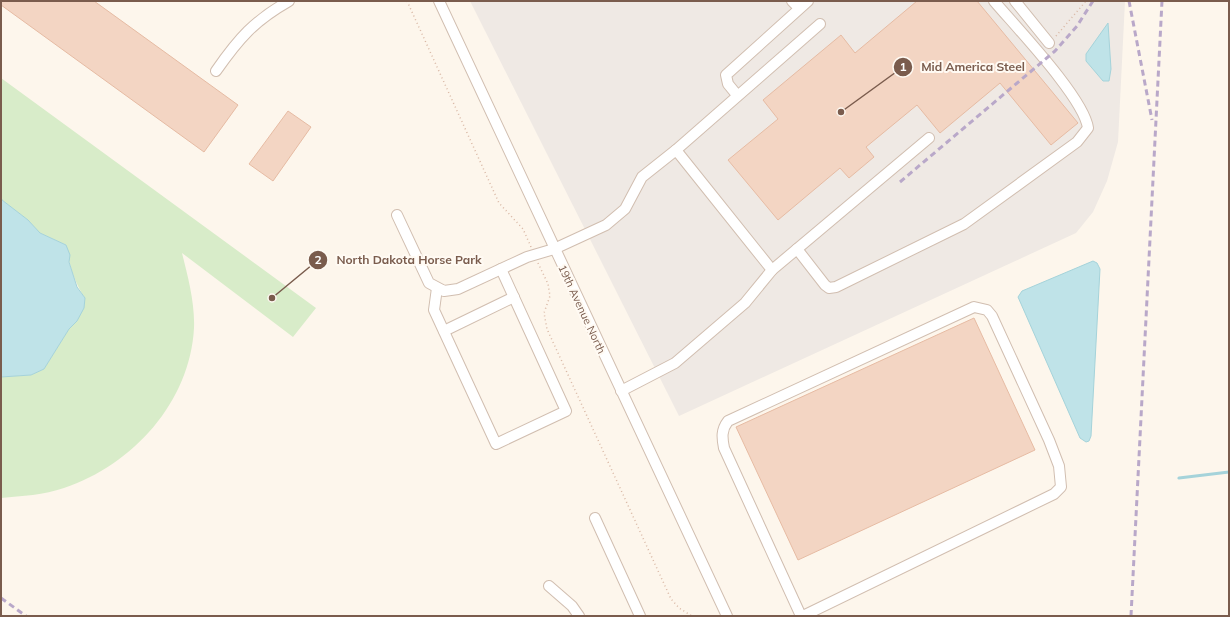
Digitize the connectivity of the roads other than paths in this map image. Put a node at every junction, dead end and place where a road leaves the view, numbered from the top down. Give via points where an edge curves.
1 (289, 1) edge
2 (440, 1) edge
3 (808, 1) edge
4 (994, 1) edge
5 (1016, 1) edge
6 (796, 5) edge
7 (820, 24) dead end
8 (1049, 43) road end
9 (216, 71) dead end
10 (737, 95) junction
11 (929, 138) dead end
12 (676, 150) junction
13 (397, 215) dead end
14 (554, 249) junction
15 (798, 249) junction
16 (501, 269) junction
17 (772, 270) junction
18 (437, 288) junction
19 (514, 297) junction
20 (444, 331) junction
21 (621, 391) junction
22 (595, 518) dead end
23 (549, 586) dead end
24 (579, 616) edge
25 (640, 616) edge
26 (727, 616) edge
27 (802, 616) edge

1 - 9 street via 258,21 234,44
2 - 14 street, 19th Avenue North
3 - 6 street
4 - 15 street via 1052,69 1083,112 1088,128 1084,135 964,224 836,286 829,288 825,285
5 - 8 street
6 - 10 street via 726,75 728,84
7 - 10 street
10 - 12 street
11 - 15 street
12 - 14 street via 642,177 625,209 616,218
12 - 17 street
13 - 18 street via 429,283
14 - 16 street
14 - 21 street, 19th Avenue North
15 - 17 street
16 - 18 street via 458,289 444,291
16 - 19 street
17 - 21 street via 746,303 675,363
18 - 20 street via 434,310
19 - 20 street
19 - 20 street via 566,411 496,444
21 - 26 street, 19th Avenue North
22 - 25 street
23 - 24 street via 572,606
27 - 27 street via 724,448 724,427 728,421 974,307 987,310 1049,440 1059,466 1060,488 1054,494

